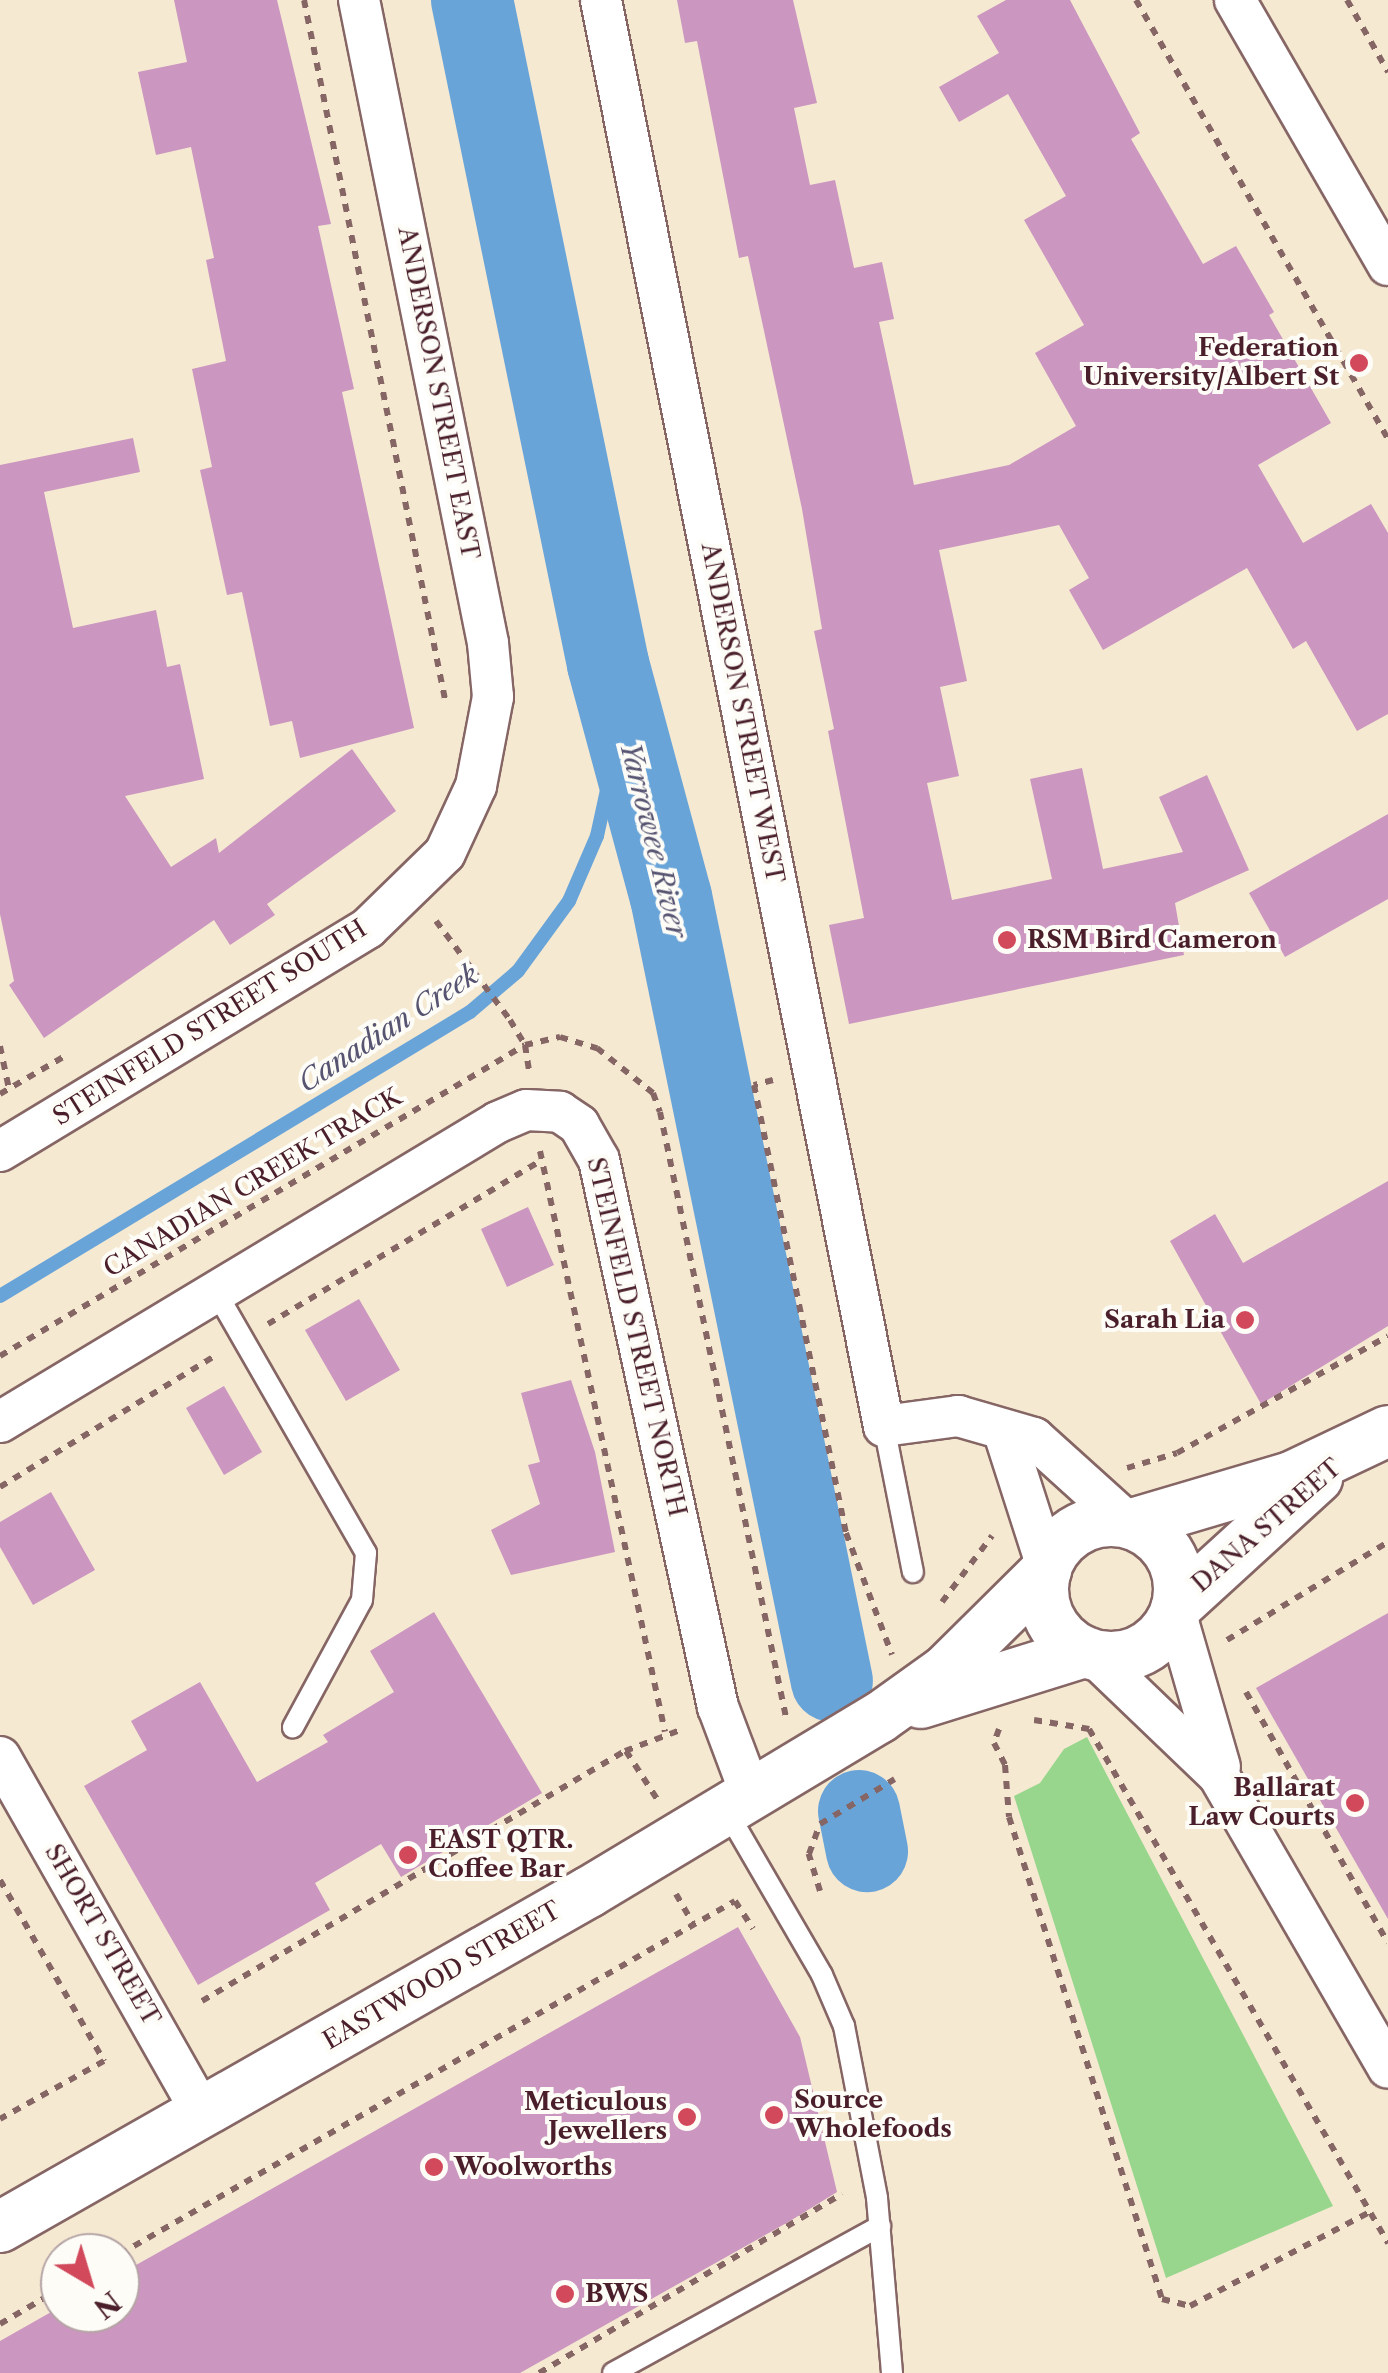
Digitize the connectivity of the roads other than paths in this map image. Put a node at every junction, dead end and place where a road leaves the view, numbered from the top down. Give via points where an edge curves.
1 (359, 0) edge
2 (601, 0) edge
3 (1235, 0) edge
4 (1388, 265) edge
5 (476, 786) joint
6 (0, 1152) edge
7 (216, 1292) junction
8 (0, 1422) edge
9 (884, 1426) junction
10 (1004, 1433) junction
11 (1374, 1439) edge
12 (1130, 1524) junction
13 (1047, 1569) junction
14 (913, 1572) dead end
15 (1176, 1608) junction
16 (1089, 1653) junction
17 (879, 1718) junction
18 (294, 1727) dead end
19 (0, 1758) edge
20 (1228, 1789) junction
21 (738, 1799) junction
22 (1388, 2068) edge
23 (202, 2112) junction
24 (880, 2226) junction
25 (0, 2227) edge
26 (613, 2373) edge
27 (892, 2373) edge

1 - 5 street, ANDERSON STREET EAST via 488,643 494,697
2 - 9 street, ANDERSON STREET WEST
3 - 4 street
5 - 6 street, STEINFELD STREET SOUTH via 458,832 414,889 338,949
7 - 8 street, STEINFELD STREET NORTH
7 - 18 lane via 366,1552 362,1600
7 - 21 street, STEINFELD STREET NORTH via 512,1114 548,1108 578,1125 599,1160
9 - 10 street via 958,1416
9 - 14 lane, ANDERSON STREET WEST
10 - 12 street via 1042,1443
10 - 13 street
11 - 12 street, DANA STREET via 1220,1501
11 - 15 street, DANA STREET via 1264,1523
12 - 13 street via 1086,1526 1062,1543
12 - 15 street via 1171,1556
13 - 16 street via 1044,1599 1054,1625
13 - 17 street, EASTWOOD STREET via 944,1671
15 - 16 street via 1163,1633 1142,1649 1118,1657
15 - 20 street
16 - 17 street, EASTWOOD STREET
16 - 20 street via 1197,1750
17 - 21 street, EASTWOOD STREET via 798,1744
19 - 23 street, SHORT STREET
20 - 22 street
21 - 23 street, EASTWOOD STREET
21 - 24 lane via 838,2009
23 - 25 street, EASTWOOD STREET
24 - 26 lane
24 - 27 lane

